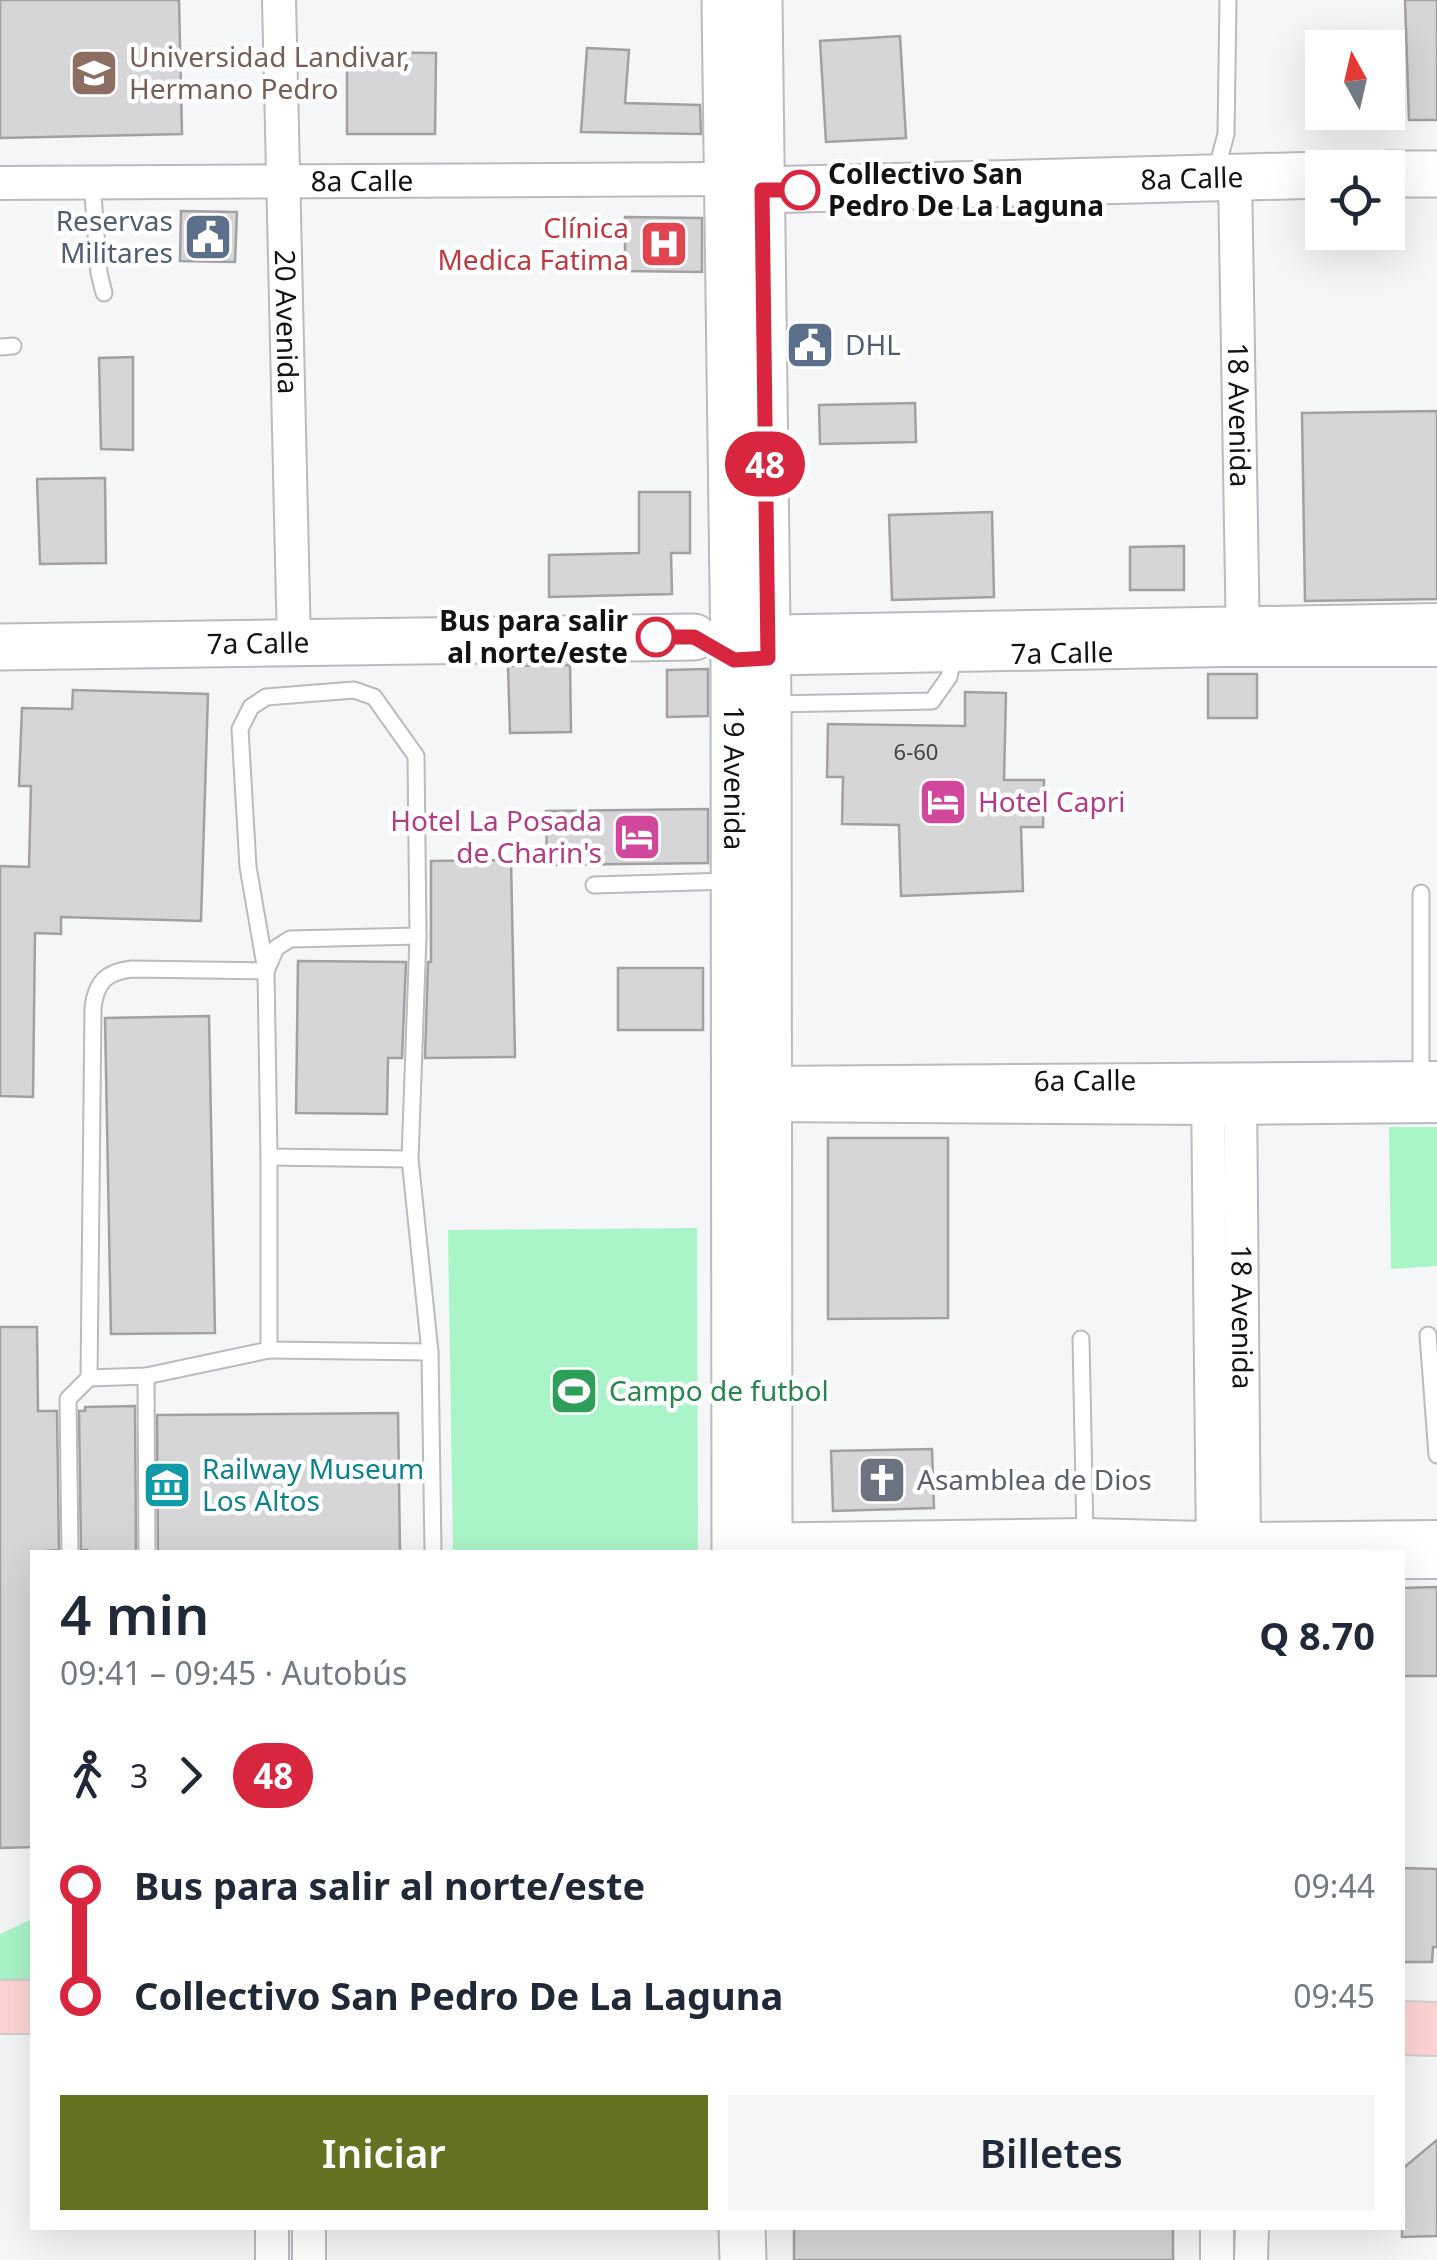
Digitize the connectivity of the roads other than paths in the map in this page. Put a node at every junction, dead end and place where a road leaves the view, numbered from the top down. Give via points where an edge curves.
1 (279, 0) edge
2 (300, 0) edge
3 (725, 0) edge
4 (760, 0) edge
5 (1228, 0) edge
6 (1405, 174) edge
7 (1437, 174) edge
8 (1305, 176) edge
9 (1224, 178) junction
10 (292, 180) junction
11 (92, 182) junction
12 (0, 183) edge
13 (744, 185) junction
14 (104, 292) dead end
15 (1437, 620) edge
16 (1232, 636) junction
17 (739, 643) junction
18 (303, 644) junction
19 (0, 647) edge
20 (1437, 650) edge
21 (954, 654) junction
22 (768, 704) junction
23 (735, 881) junction
24 (594, 885) dead end
25 (1421, 893) dead end
26 (418, 936) junction
27 (266, 970) junction
28 (1429, 1092) edge
29 (751, 1094) junction
30 (1224, 1094) junction
31 (270, 1158) junction
32 (410, 1158) junction
33 (1428, 1335) dead end
34 (1081, 1339) dead end
35 (269, 1350) junction
36 (430, 1352) junction
37 (146, 1376) junction
38 (88, 1378) junction
39 (1437, 1454) edge
40 (1085, 1536) junction
41 (1437, 1538) edge
42 (752, 1546) edge
43 (1228, 1546) edge
44 (70, 1550) edge
45 (147, 1550) edge
46 (432, 1550) edge
47 (1405, 1562) edge
48 (1437, 1562) edge
49 (1405, 1993) edge
50 (1437, 1994) edge
51 (0, 2007) edge
52 (30, 2007) edge
53 (1405, 2028) edge
54 (1437, 2028) edge
55 (0, 2040) edge
56 (30, 2040) edge
57 (272, 2230) edge
58 (309, 2230) edge
59 (742, 2230) edge
60 (769, 2230) edge
61 (1217, 2230) edge
62 (1252, 2230) edge
63 (272, 2260) edge
64 (309, 2260) edge
65 (743, 2260) edge
66 (769, 2260) edge
67 (1217, 2260) edge
68 (1251, 2260) edge

1 - 10 street, 20 Avenida
2 - 10 street, 20 Avenida
3 - 13 main road, 19 Avenida
4 - 13 main road, 19 Avenida
5 - 9 lane
6 - 7 main road
8 - 9 main road, 8a Calle
9 - 13 main road, 8a Calle
9 - 16 street, 18 Avenida
10 - 11 street, 8a Calle
10 - 13 street, 8a Calle
10 - 18 street, 20 Avenida
11 - 12 street, 8a Calle
11 - 14 lane
13 - 17 main road, 19 Avenida
15 - 16 street, 7a Calle
16 - 17 street, 7a Calle
16 - 20 street, 7a Calle
16 - 21 street, 7a Calle
17 - 18 main road, 7a Calle
17 - 21 street, 7a Calle
17 - 22 main road, 19 Avenida
17 - 23 main road, 19 Avenida
18 - 19 main road, 7a Calle
21 - 22 lane via 949,677 932,702
22 - 29 main road, 19 Avenida
23 - 24 lane
23 - 29 main road, 19 Avenida
25 - 28 lane
26 - 27 lane via 290,939 276,948
26 - 27 lane via 416,756 374,698 354,690 266,698 250,706 240,730 248,867
26 - 32 lane
27 - 31 lane
27 - 38 lane via 132,968 98,984
28 - 30 street, 6a Calle
29 - 30 street, 6a Calle
29 - 42 main road, 19 Avenida
30 - 43 street, 18 Avenida
31 - 32 lane
31 - 35 lane
32 - 36 lane
33 - 39 lane
34 - 40 lane
35 - 36 lane
35 - 37 lane
36 - 46 lane
37 - 38 lane
37 - 45 lane
38 - 44 lane via 68,1400
40 - 42 street
40 - 43 street
41 - 43 street
47 - 48 street
49 - 50 main road
51 - 52 main road
53 - 54 main road
55 - 56 main road
57 - 63 street
58 - 64 street
59 - 65 main road
60 - 66 main road
61 - 67 street
62 - 68 street

